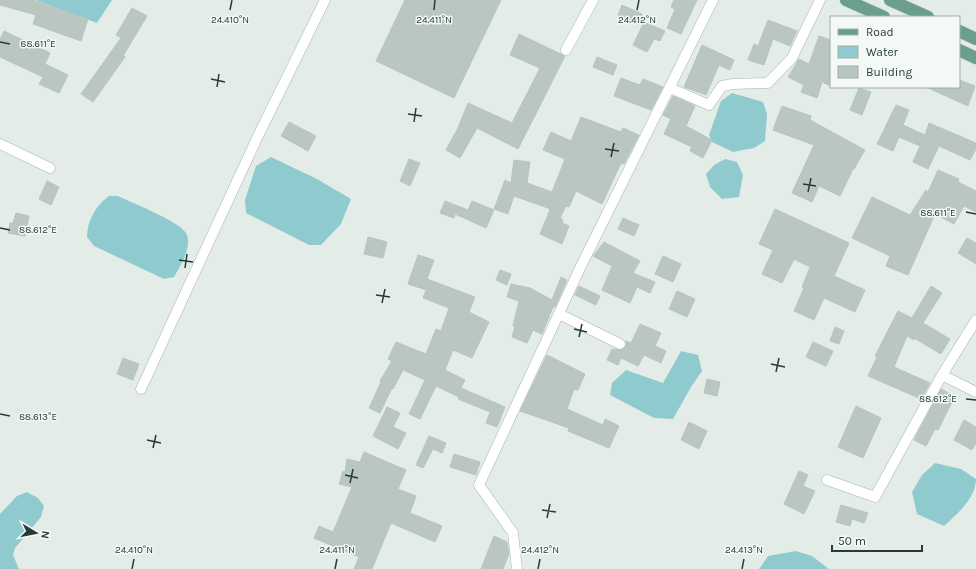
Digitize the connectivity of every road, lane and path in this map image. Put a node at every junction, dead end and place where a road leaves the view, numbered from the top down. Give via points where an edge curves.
1 (325, 0) edge
2 (593, 0) edge
3 (713, 0) edge
4 (820, 0) edge
5 (846, 0) edge
6 (890, 0) edge
7 (903, 3) edge
8 (882, 16) edge
9 (926, 16) edge
10 (960, 31) edge
11 (976, 39) edge
12 (566, 50) dead end
13 (960, 50) edge
14 (976, 58) edge
15 (670, 88) junction
16 (0, 144) edge
17 (50, 168) dead end
18 (559, 314) junction
19 (976, 320) edge
20 (620, 344) dead end
21 (942, 375) junction
22 (141, 389) dead end
23 (976, 392) edge
24 (827, 480) dead end
25 (518, 569) edge

1 - 22 street via 257,138
2 - 12 street
3 - 15 street
4 - 15 street via 792,58 768,83 722,86 709,105
5 - 8 main road
6 - 7 main road
7 - 9 main road
10 - 11 main road
13 - 14 main road
15 - 18 street
16 - 17 street
18 - 20 street
18 - 25 street via 479,485 513,533
19 - 21 street
21 - 23 street
21 - 24 street via 875,497

